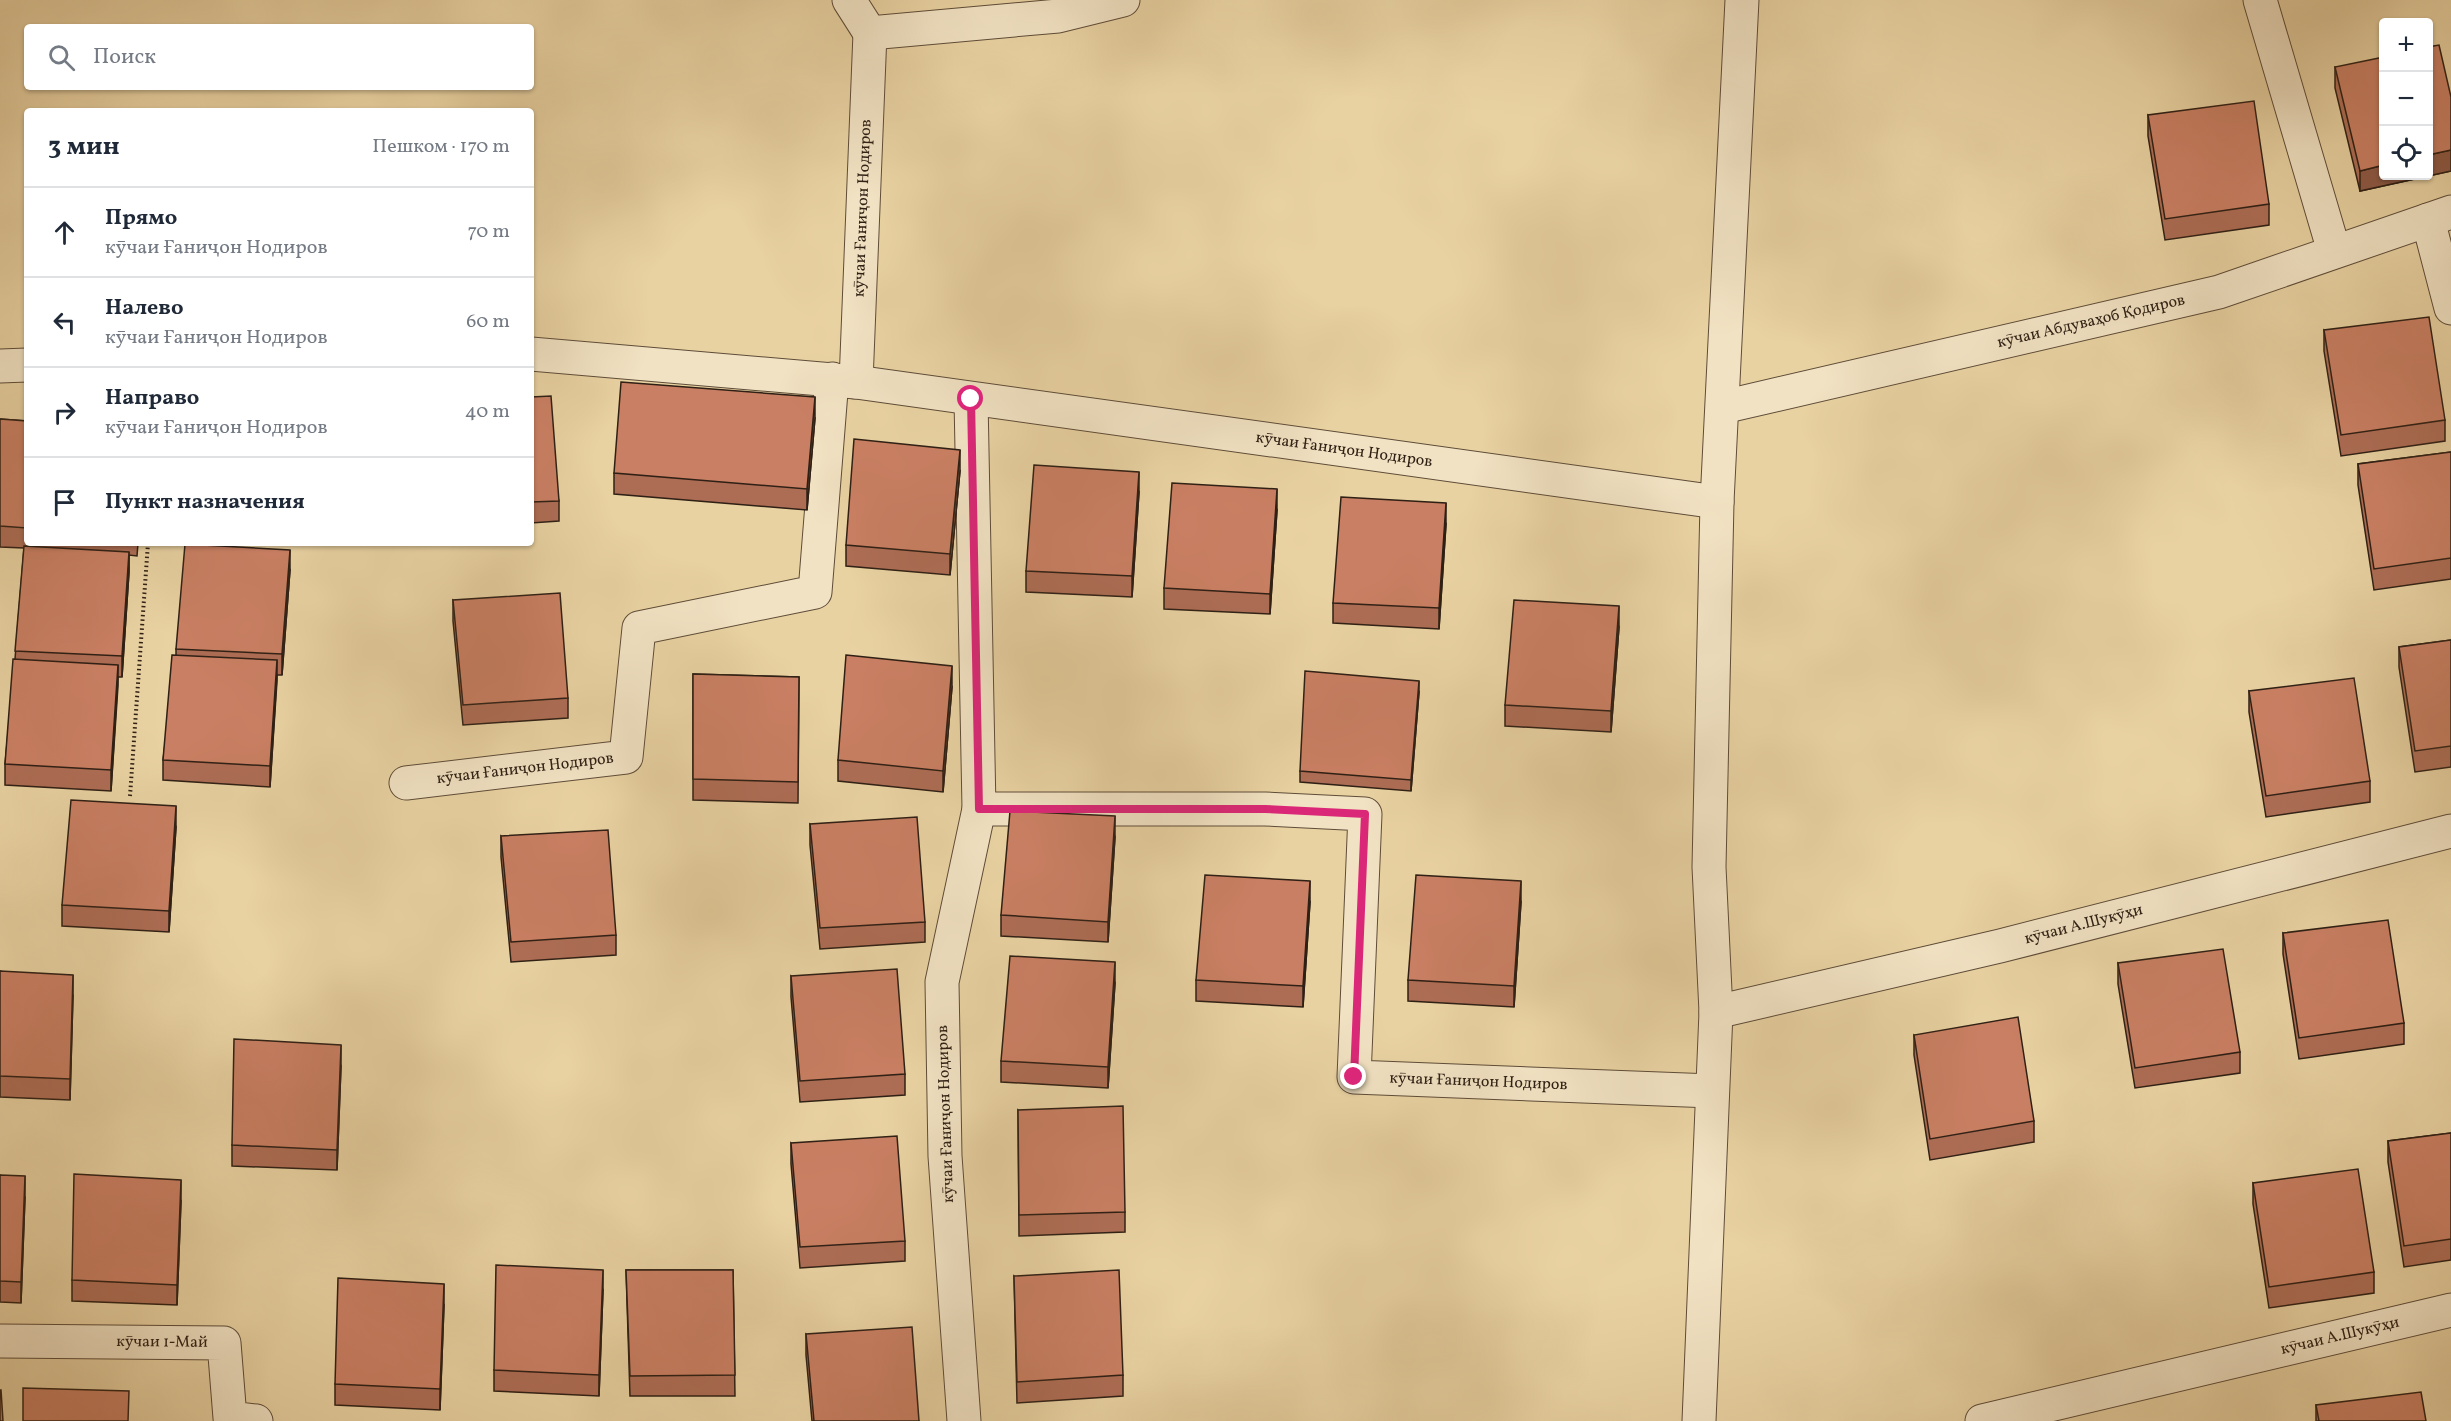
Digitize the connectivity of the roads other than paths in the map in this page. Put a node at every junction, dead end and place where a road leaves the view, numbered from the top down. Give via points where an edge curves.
1 (849, 0) edge
2 (1123, 0) edge
3 (1742, 0) edge
4 (2260, 0) edge
5 (981, 11) edge
6 (870, 33) junction
7 (2439, 216) edge
8 (2334, 251) junction
9 (2451, 308) edge
10 (534, 354) edge
11 (24, 365) edge
12 (0, 366) edge
13 (844, 381) junction
14 (971, 399) junction
15 (1723, 407) junction
16 (1718, 502) junction
17 (406, 783) dead end
18 (979, 809) junction
19 (2451, 831) edge
20 (1716, 1012) junction
21 (1712, 1091) junction
22 (2451, 1310) edge
23 (0, 1341) edge
24 (256, 1421) edge
25 (964, 1421) edge
26 (1699, 1421) edge
27 (1982, 1421) edge

1 - 6 street
2 - 5 street via 1058,16
3 - 15 street
4 - 8 street
5 - 6 street
6 - 13 street, кӯчаи Ғаниҷон Нодиров
7 - 8 street, кӯчаи Абдуваҳоб Қодиров
7 - 9 street
8 - 15 street, кӯчаи Абдуваҳоб Қодиров via 2219,292
10 - 13 street, кӯчаи Ғаниҷон Нодиров
11 - 12 street
13 - 14 street, кӯчаи Ғаниҷон Нодиров
13 - 17 street, кӯчаи Ғаниҷон Нодиров via 815,592 639,628 626,757
14 - 16 street, кӯчаи Ғаниҷон Нодиров
14 - 18 street, кӯчаи Ғаниҷон Нодиров
15 - 16 street
16 - 20 street via 1709,867
18 - 21 street, кӯчаи Ғаниҷон Нодиров via 1265,809 1365,814 1354,1077
18 - 25 street, кӯчаи Ғаниҷон Нодиров via 942,982 945,1156
19 - 20 street, кӯчаи А.Шукӯҳи via 2000,946
20 - 21 street
21 - 26 street
22 - 27 street, кӯчаи А.Шукӯҳи
23 - 24 street, кӯчаи 1-Май via 224,1343 230,1418

